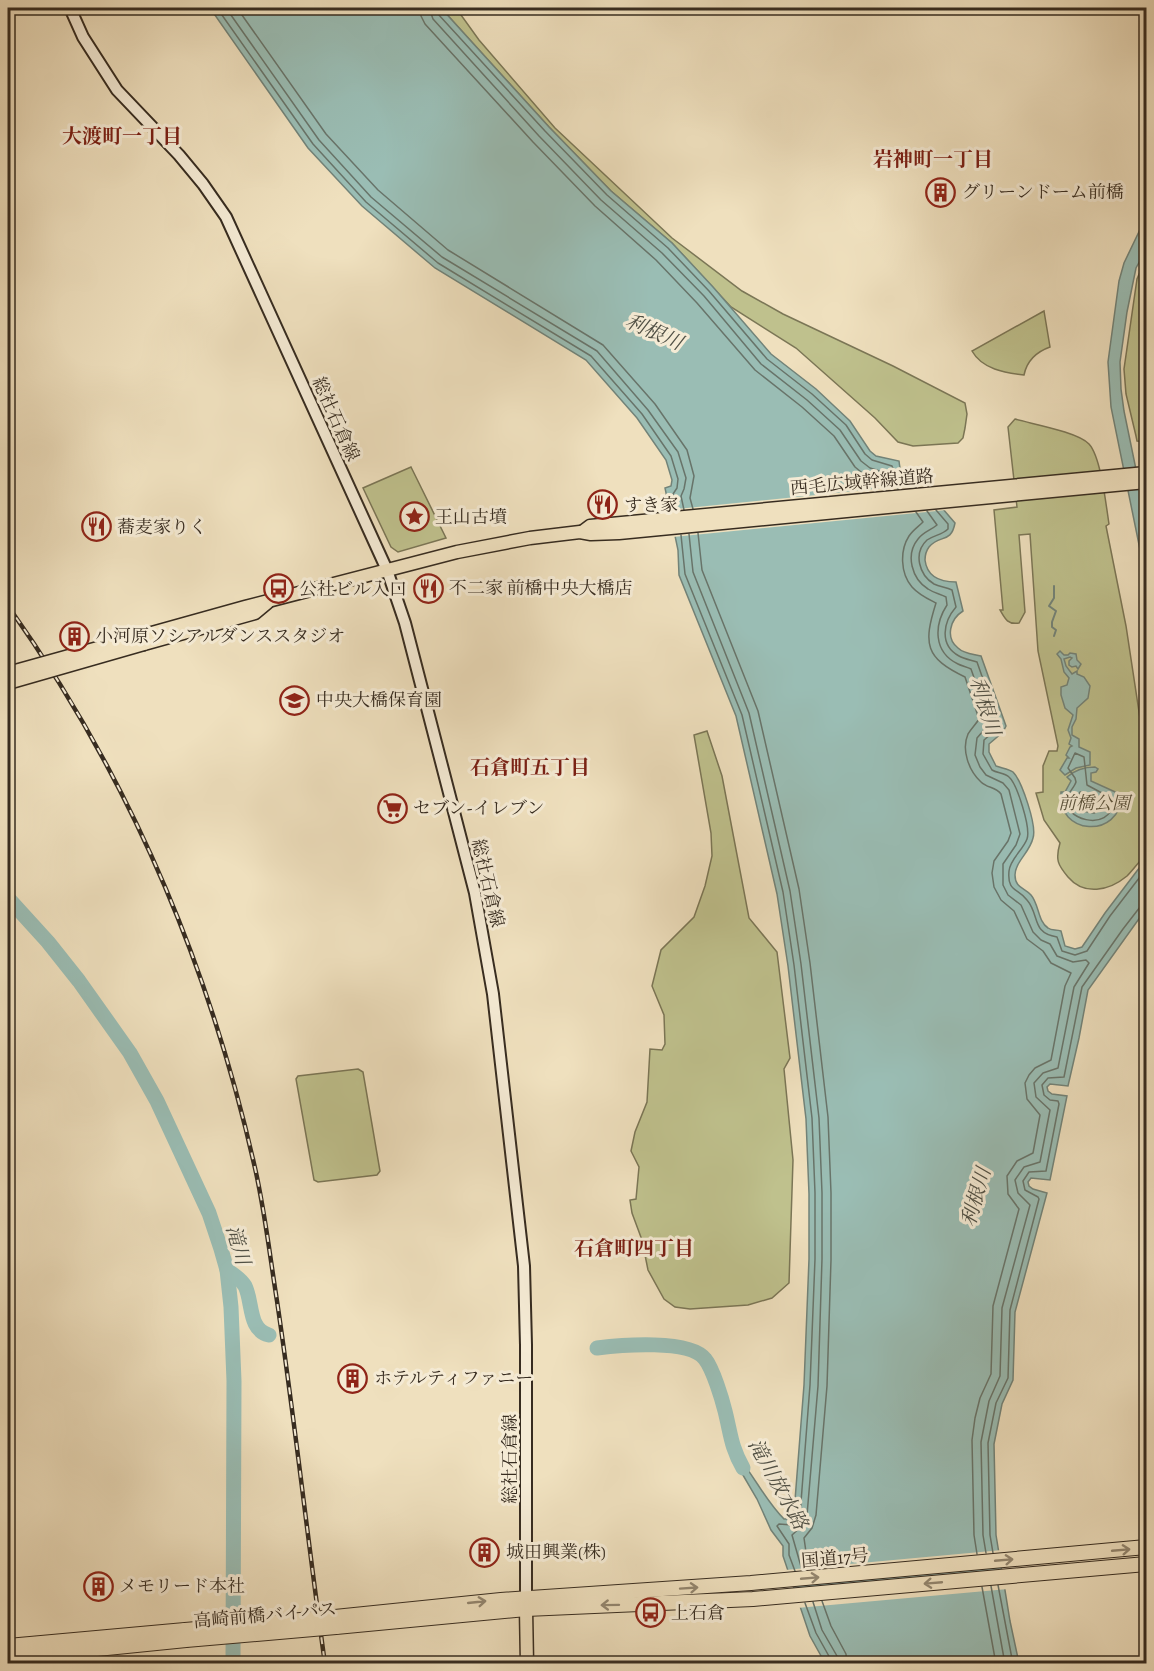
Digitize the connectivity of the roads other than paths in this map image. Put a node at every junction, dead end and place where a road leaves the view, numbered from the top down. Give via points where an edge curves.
1 (70, 8) edge
2 (1146, 473) edge
3 (1146, 482) edge
4 (619, 528) junction
5 (387, 570) junction
6 (143, 640) junction
7 (8, 674) edge
8 (8, 683) edge
9 (1146, 1547) edge
10 (1146, 1564) edge
11 (526, 1604) junction
12 (186, 1635) junction
13 (8, 1646) edge
14 (8, 1658) edge
15 (527, 1664) edge

1 - 5 main road, 総社石倉線 via 83,37 117,90 179,154 226,217
2 - 4 main road, 西毛広域幹線道路
3 - 4 main road, 西毛広域幹線道路
4 - 5 main road, 西毛広域幹線道路 via 500,543
5 - 6 main road, 西毛広域幹線道路 via 268,602 255,613
5 - 11 main road, 総社石倉線 via 405,623 475,893 493,994 525,1285
6 - 7 main road, 西毛広域幹線道路, bridge
6 - 8 main road, 西毛広域幹線道路, bridge
11 -> 9 highway, 国道17号
10 -> 11 highway, 国道17号 via 753,1599
11 - 12 highway, 高崎前橋バイパス, bridge
11 - 15 main road
12 - 13 highway, 高崎前橋バイパス
12 - 14 highway, 高崎前橋バイパス

